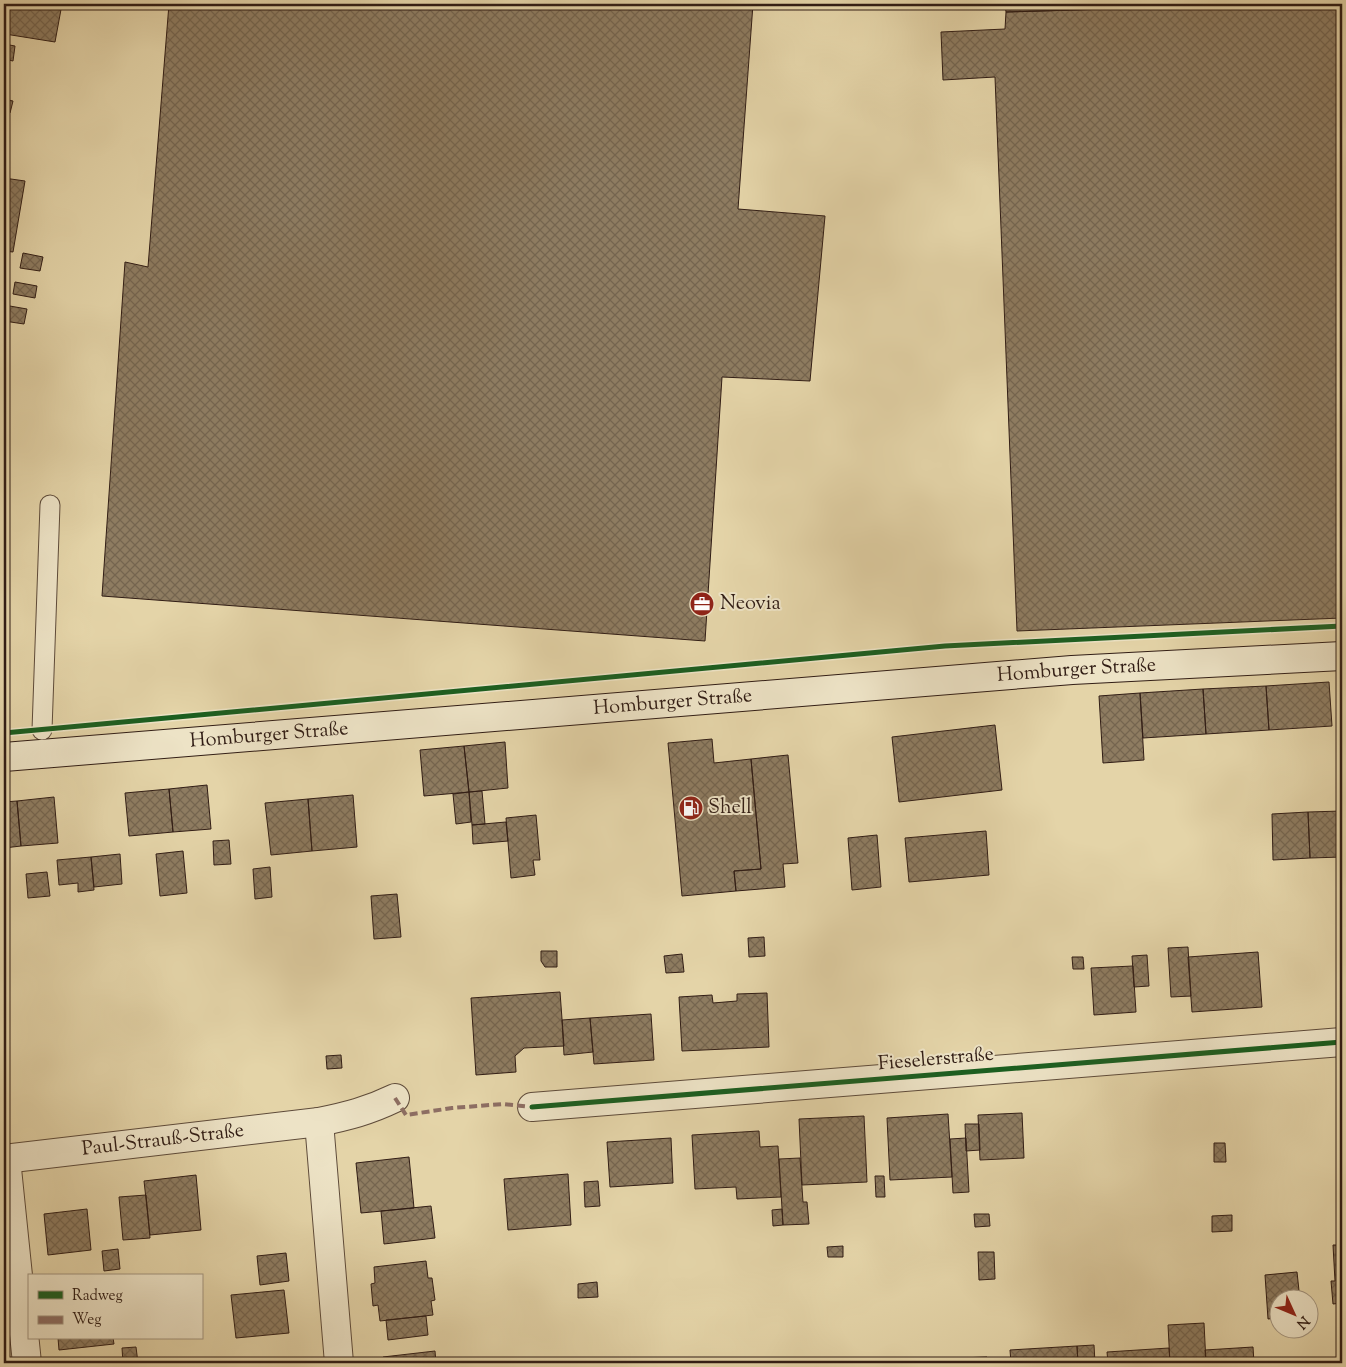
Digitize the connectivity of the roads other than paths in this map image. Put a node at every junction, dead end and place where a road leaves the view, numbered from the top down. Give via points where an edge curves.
1 (50, 505) dead end
2 (1342, 656) edge
3 (42, 730) dead end
4 (4, 756) edge
5 (1342, 1042) edge
6 (395, 1098) dead end
7 (532, 1107) dead end
8 (319, 1122) junction
9 (5, 1159) edge
10 (27, 1363) edge
11 (339, 1363) edge

1 - 3 lane
2 - 4 street, Homburger Straße via 1062,670
5 - 7 street, Fieselerstraße
6 - 8 street, Paul-Strauß-Straße via 354,1115
8 - 9 street, Paul-Strauß-Straße
8 - 11 street
9 - 10 street, Paul-Strauß-Straße

